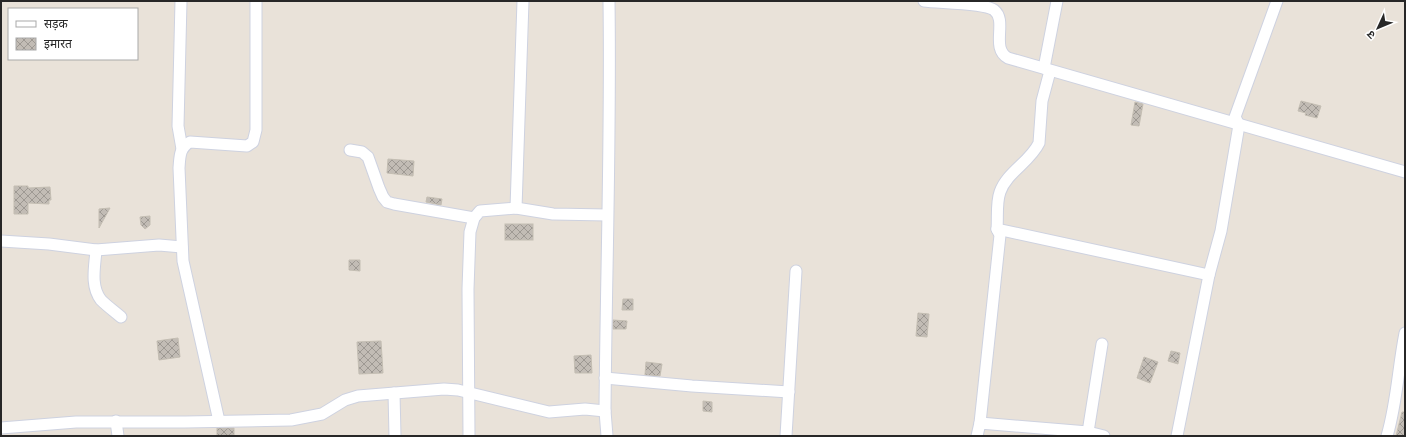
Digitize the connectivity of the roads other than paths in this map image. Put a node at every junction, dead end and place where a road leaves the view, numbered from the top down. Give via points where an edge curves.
1 (181, 1) edge
2 (256, 1) edge
3 (523, 1) edge
4 (609, 1) edge
5 (924, 1) edge
6 (1057, 1) edge
7 (1277, 1) edge
8 (1047, 69) junction
9 (1239, 125) junction
10 (182, 149) junction
11 (350, 150) dead end
12 (1405, 172) edge
13 (516, 208) junction
14 (607, 215) junction
15 (474, 218) junction
16 (997, 229) junction
17 (1, 242) edge
18 (182, 247) junction
19 (96, 250) junction
20 (796, 272) dead end
21 (1210, 275) junction
22 (121, 317) dead end
23 (1405, 334) edge
24 (1102, 344) dead end
25 (605, 378) junction
26 (469, 392) junction
27 (789, 392) junction
28 (394, 393) junction
29 (605, 411) junction
30 (116, 421) junction
31 (219, 421) junction
32 (980, 423) junction
33 (1, 428) edge
34 (1006, 430) edge
35 (1088, 432) junction
36 (118, 436) edge
37 (395, 436) edge
38 (469, 436) edge
39 (607, 436) edge
40 (786, 436) edge
41 (977, 436) edge
42 (1104, 436) edge
43 (1177, 436) edge
44 (1387, 436) edge

1 - 10 street via 178,126
2 - 10 street via 256,130 253,142 247,146 190,142
3 - 13 street
4 - 14 street via 610,140
5 - 8 street via 990,8 995,11 999,20 1000,44 1004,56
6 - 8 street
7 - 9 street via 1235,117
8 - 9 street
8 - 16 street via 1039,143 1000,192
9 - 12 street
9 - 21 street via 1221,231
10 - 18 street via 179,168
11 - 15 street via 362,152 368,157 387,202
13 - 14 street via 553,214
13 - 15 street via 480,211
14 - 25 street
15 - 26 street via 470,232 468,289
16 - 21 street
16 - 32 street via 1000,235
17 - 19 street via 49,244
18 - 19 street via 159,245
18 - 31 street
19 - 22 street via 95,288 102,300
20 - 27 street
21 - 43 street
23 - 44 street via 1396,399
24 - 35 street
25 - 27 street
25 - 29 street
26 - 28 street via 444,389
26 - 29 street via 549,412 585,409
26 - 38 street
27 - 40 street
28 - 31 street via 358,396 315,416 291,420
28 - 37 street
29 - 39 street
30 - 31 street
30 - 33 street
30 - 36 street
32 - 34 street
32 - 41 street
34 - 35 street
35 - 42 street

